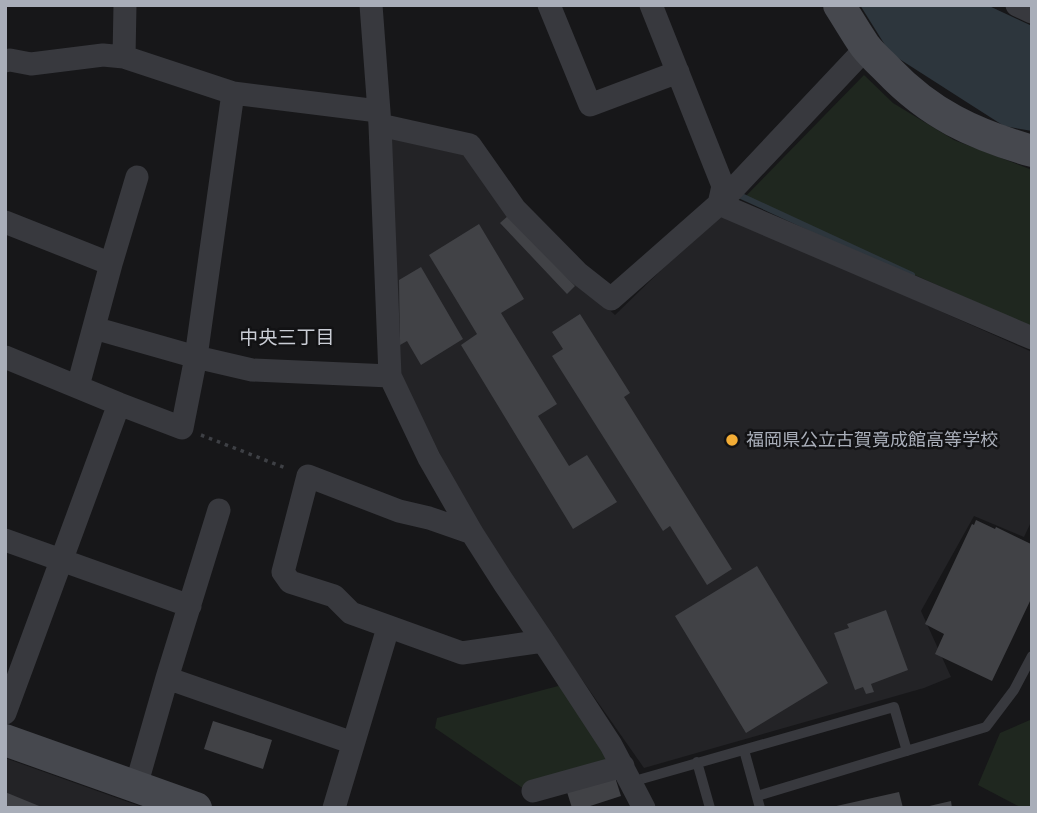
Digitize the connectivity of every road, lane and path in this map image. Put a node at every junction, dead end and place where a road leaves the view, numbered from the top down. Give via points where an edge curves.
1 (125, 5) edge
2 (371, 5) edge
3 (549, 5) edge
4 (651, 5) edge
5 (839, 5) edge
6 (1017, 5) edge
7 (1032, 12) edge
8 (866, 48) junction
9 (124, 57) junction
10 (5, 61) edge
11 (678, 72) junction
12 (233, 93) junction
13 (379, 118) junction
14 (1032, 151) edge
15 (137, 177) dead end
16 (719, 204) junction
17 (5, 222) edge
18 (111, 264) junction
19 (94, 328) junction
20 (1032, 338) edge
21 (5, 357) edge
22 (196, 357) junction
23 (390, 376) junction
24 (78, 386) junction
25 (119, 404) junction
26 (182, 428) junction
27 (307, 476) junction
28 (219, 510) dead end
29 (472, 533) junction
30 (5, 540) edge
31 (61, 561) junction
32 (190, 606) junction
33 (388, 628) junction
34 (543, 640) junction
35 (1032, 656) edge
36 (167, 678) junction
37 (5, 713) edge
38 (5, 740) edge
39 (353, 743) junction
40 (744, 750) junction
41 (907, 751) junction
42 (697, 762) junction
43 (627, 774) junction
44 (136, 786) junction
45 (533, 791) dead end
46 (757, 796) junction
47 (196, 808) edge
48 (334, 808) edge
49 (644, 808) edge
50 (710, 808) edge
51 (760, 808) edge

1 - 9 street
2 - 13 street
3 - 11 street via 590,105
4 - 11 street
5 - 8 main road
6 - 7 street
8 - 14 main road via 939,113 976,132
8 - 16 street
9 - 10 street via 103,55 31,64
9 - 12 street
11 - 16 street via 723,186
12 - 13 street
12 - 22 street
13 - 16 street via 470,145 515,209 578,273 611,299
13 - 23 street
15 - 18 street
16 - 20 street
17 - 18 street
18 - 19 street
19 - 22 street
19 - 24 street
21 - 24 street
22 - 23 street via 252,370
22 - 26 street
23 - 29 street
24 - 25 street
25 - 26 street
25 - 31 street
26 - 27 path
27 - 29 street
27 - 33 street via 283,572 290,582 334,596 351,614
28 - 32 street
29 - 34 street
30 - 31 street
31 - 32 street
31 - 37 street
32 - 36 street
33 - 34 street via 462,653
33 - 39 street
34 - 43 street
35 - 41 lane via 986,727
36 - 39 street
36 - 44 street
38 - 44 main road
39 - 48 street
40 - 41 lane via 894,707
40 - 42 lane
40 - 46 lane
41 - 46 lane
42 - 43 lane
42 - 50 lane
43 - 45 street
43 - 49 street
44 - 47 main road
46 - 51 lane

